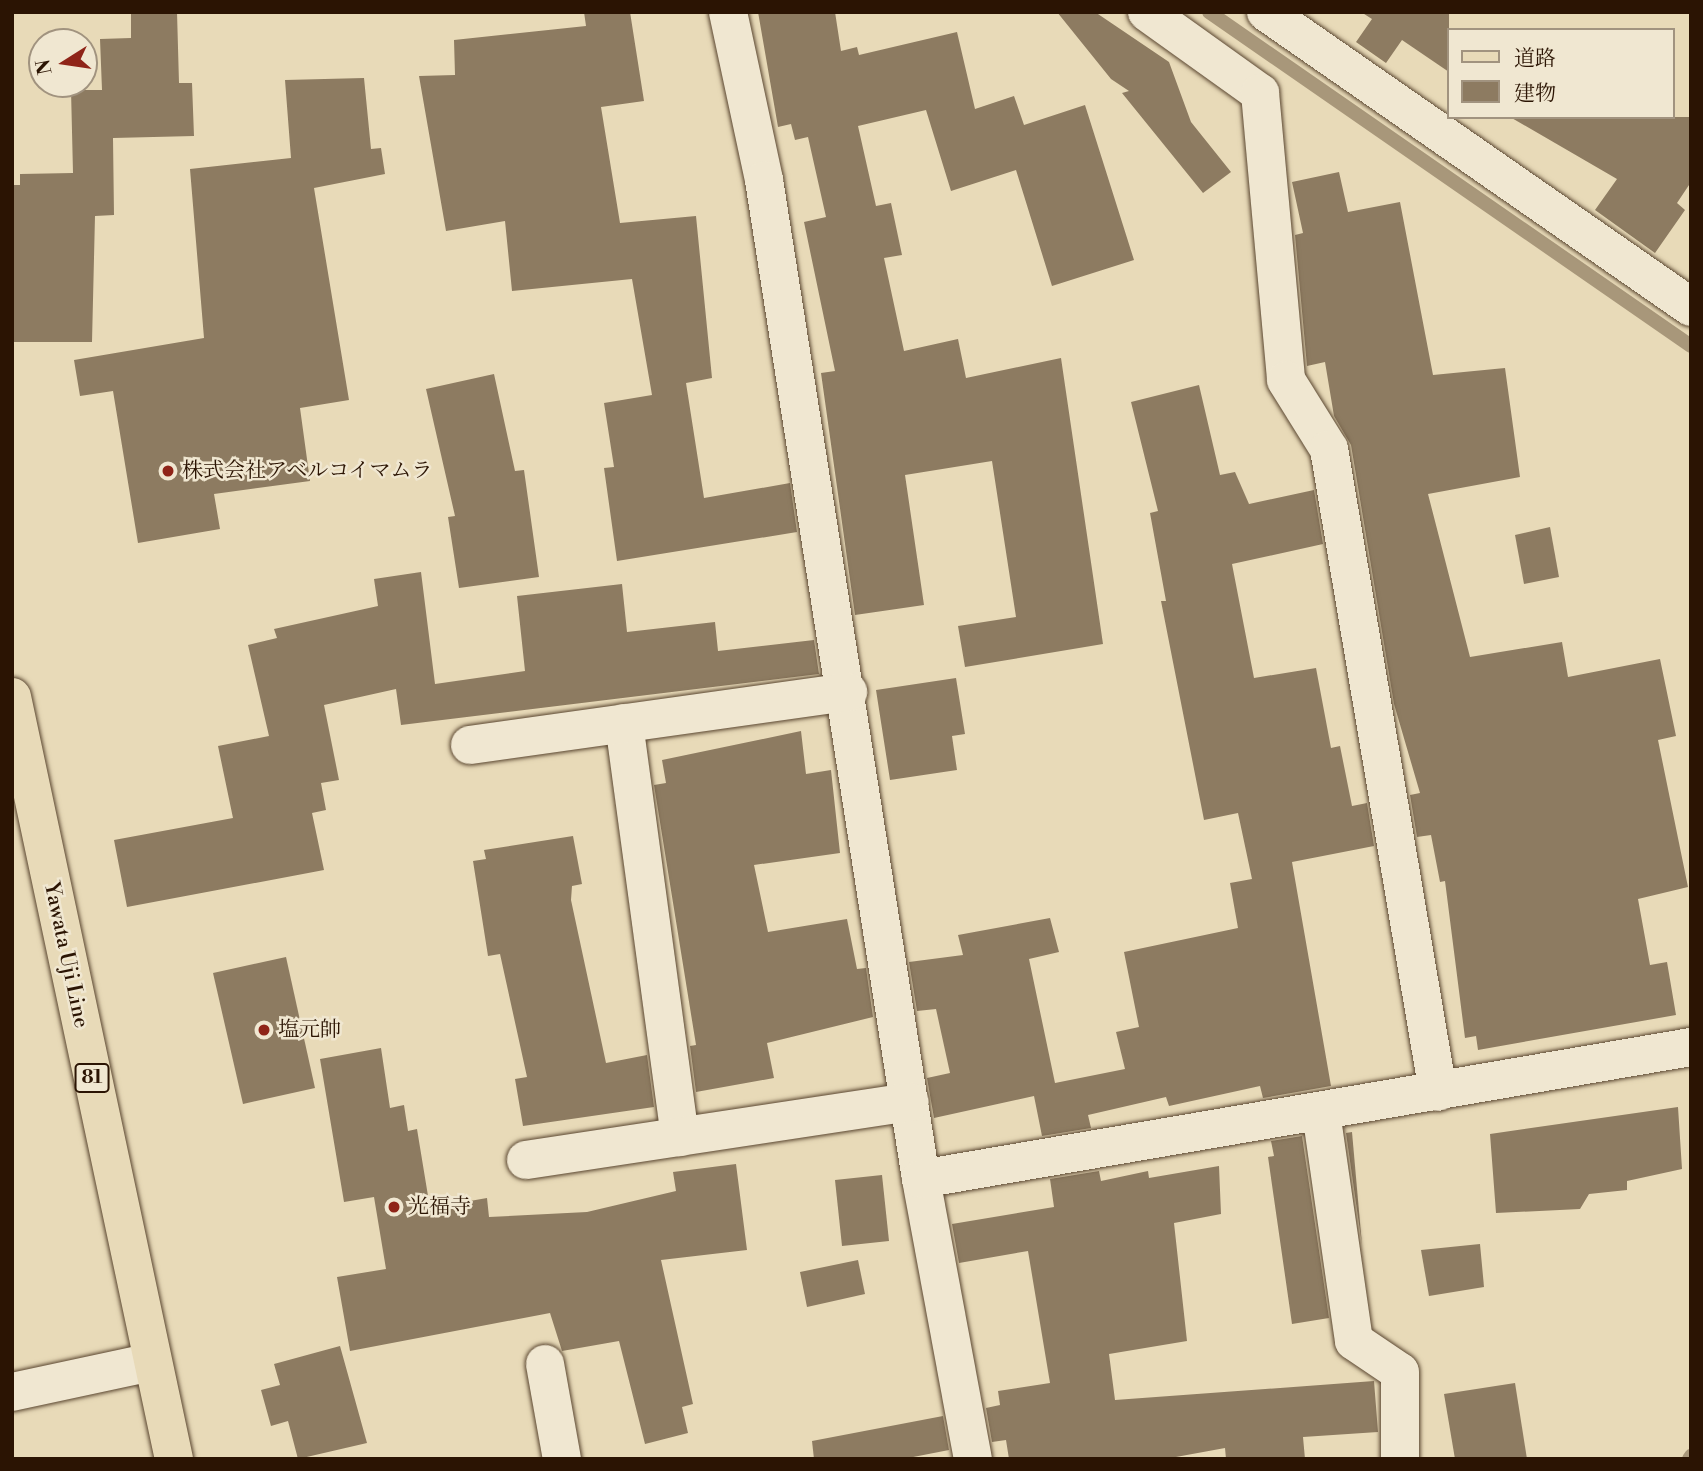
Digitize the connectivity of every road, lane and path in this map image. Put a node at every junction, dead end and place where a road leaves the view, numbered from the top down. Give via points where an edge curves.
1 (728, 12) edge
2 (1147, 12) edge
3 (1266, 12) edge
4 (1691, 307) edge
5 (848, 692) junction
6 (12, 697) edge
7 (624, 723) junction
8 (470, 745) dead end
9 (1691, 1047) edge
10 (1438, 1092) junction
11 (910, 1102) junction
12 (1321, 1112) junction
13 (680, 1137) junction
14 (526, 1160) dead end
15 (921, 1179) junction
16 (152, 1362) junction
17 (545, 1364) dead end
18 (12, 1392) edge
19 (174, 1459) edge
20 (562, 1459) edge
21 (973, 1459) edge
22 (1400, 1459) edge

1 - 5 street via 764,180
2 - 10 street via 1260,93 1286,380 1329,449
3 - 4 street
5 - 7 street
5 - 11 street
6 - 16 main road, Yawata Uji Line / 81
7 - 8 street
7 - 13 street
9 - 10 street
10 - 12 street
11 - 13 street
11 - 15 street
12 - 15 street
12 - 22 street via 1354,1341 1400,1373
13 - 14 street
15 - 21 street
16 - 18 street
16 - 19 main road, Yawata Uji Line / 81
17 - 20 street

